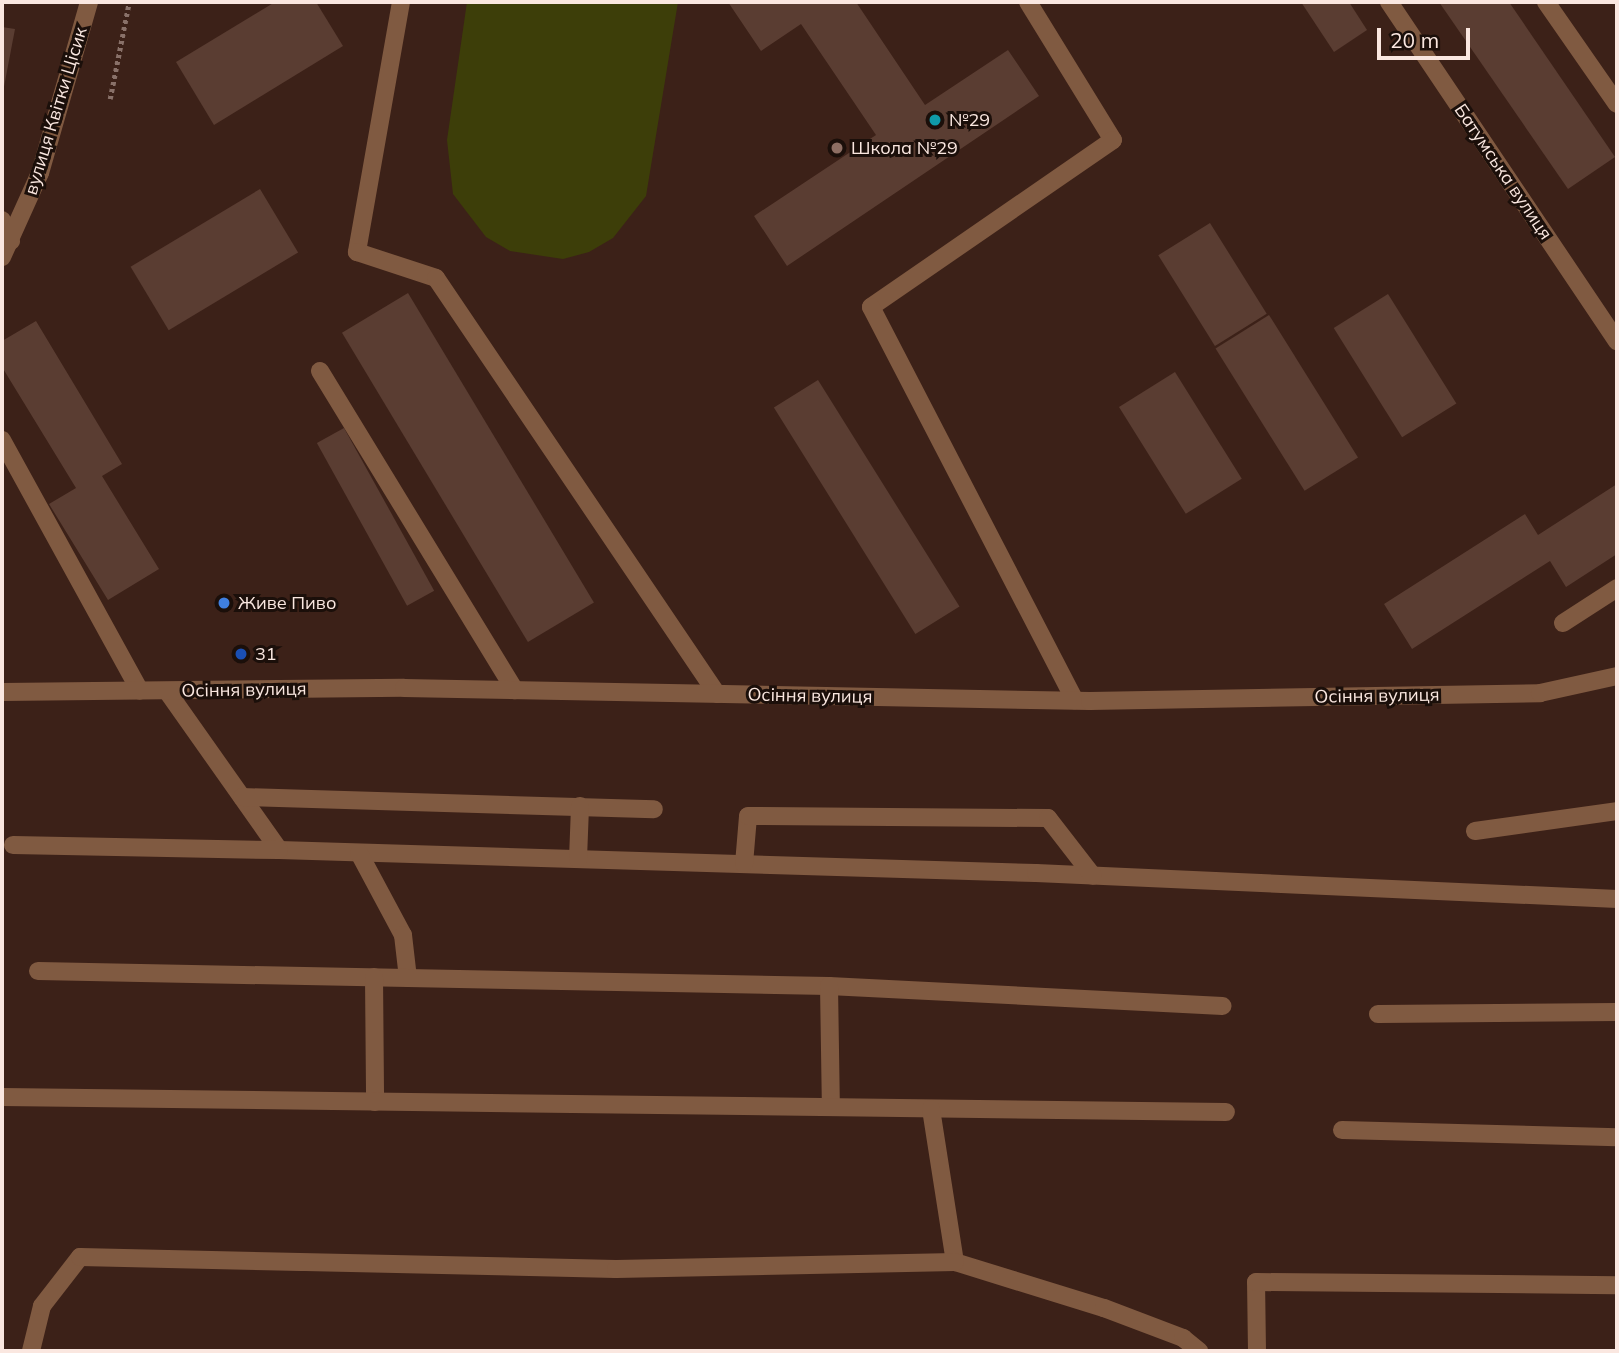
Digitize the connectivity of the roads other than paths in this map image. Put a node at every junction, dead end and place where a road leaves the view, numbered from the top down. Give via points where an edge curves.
1 (89, 2) edge
2 (401, 2) edge
3 (1028, 2) edge
4 (1389, 2) edge
5 (1546, 2) edge
6 (1617, 104) edge
7 (2, 220) edge
8 (12, 241) junction
9 (2, 257) edge
10 (1617, 341) edge
11 (320, 371) dead end
12 (2, 440) edge
13 (1617, 588) edge
14 (1563, 623) dead end
15 (1617, 676) edge
16 (514, 690) junction
17 (140, 691) junction
18 (167, 691) junction
19 (2, 692) edge
20 (717, 694) junction
21 (1076, 701) junction
22 (242, 797) junction
23 (580, 806) junction
24 (654, 809) dead end
25 (1617, 811) edge
26 (1475, 831) dead end
27 (13, 845) dead end
28 (279, 850) junction
29 (359, 853) junction
30 (578, 859) junction
31 (744, 864) junction
32 (1093, 876) junction
33 (1617, 899) edge
34 (38, 971) dead end
35 (374, 977) junction
36 (408, 978) junction
37 (830, 986) junction
38 (1222, 1006) dead end
39 (1617, 1012) edge
40 (1378, 1014) dead end
41 (2, 1097) edge
42 (375, 1101) junction
43 (831, 1107) junction
44 (931, 1108) junction
45 (1226, 1112) dead end
46 (1342, 1130) dead end
47 (1617, 1137) edge
48 (956, 1262) junction
49 (1617, 1285) edge
50 (31, 1351) edge
51 (1199, 1351) edge
52 (1256, 1351) edge

1 - 8 street, вулиця Квітки Цісик via 40,173
2 - 20 street via 357,252 436,278
3 - 21 street via 1113,140 871,307
4 - 10 street, Батумська вулиця
5 - 6 street
7 - 8 street
8 - 9 street, вулиця Квітки Цісик
11 - 16 street
12 - 17 street
13 - 14 street
15 - 21 street, Осіння вулиця via 1540,693
16 - 18 street, Осіння вулиця
16 - 20 street, Осіння вулиця
17 - 18 street, Осіння вулиця
17 - 19 street, Осіння вулиця
18 - 22 street
20 - 21 street, Осіння вулиця
22 - 23 street
22 - 28 street
23 - 24 street
23 - 30 street
25 - 26 street
27 - 28 street
28 - 29 street
29 - 30 street
29 - 36 street via 403,935
30 - 31 street
31 - 32 street
31 - 32 street via 748,816 1048,818
32 - 33 street
34 - 35 street
35 - 36 street
35 - 42 street
36 - 37 street
37 - 38 street
37 - 43 street
39 - 40 street
41 - 42 street
42 - 43 street
43 - 44 street
44 - 45 street
44 - 48 street
46 - 47 street
48 - 50 street via 616,1269 80,1257 42,1306
48 - 51 street via 1104,1308 1183,1338
49 - 52 street via 1256,1282

